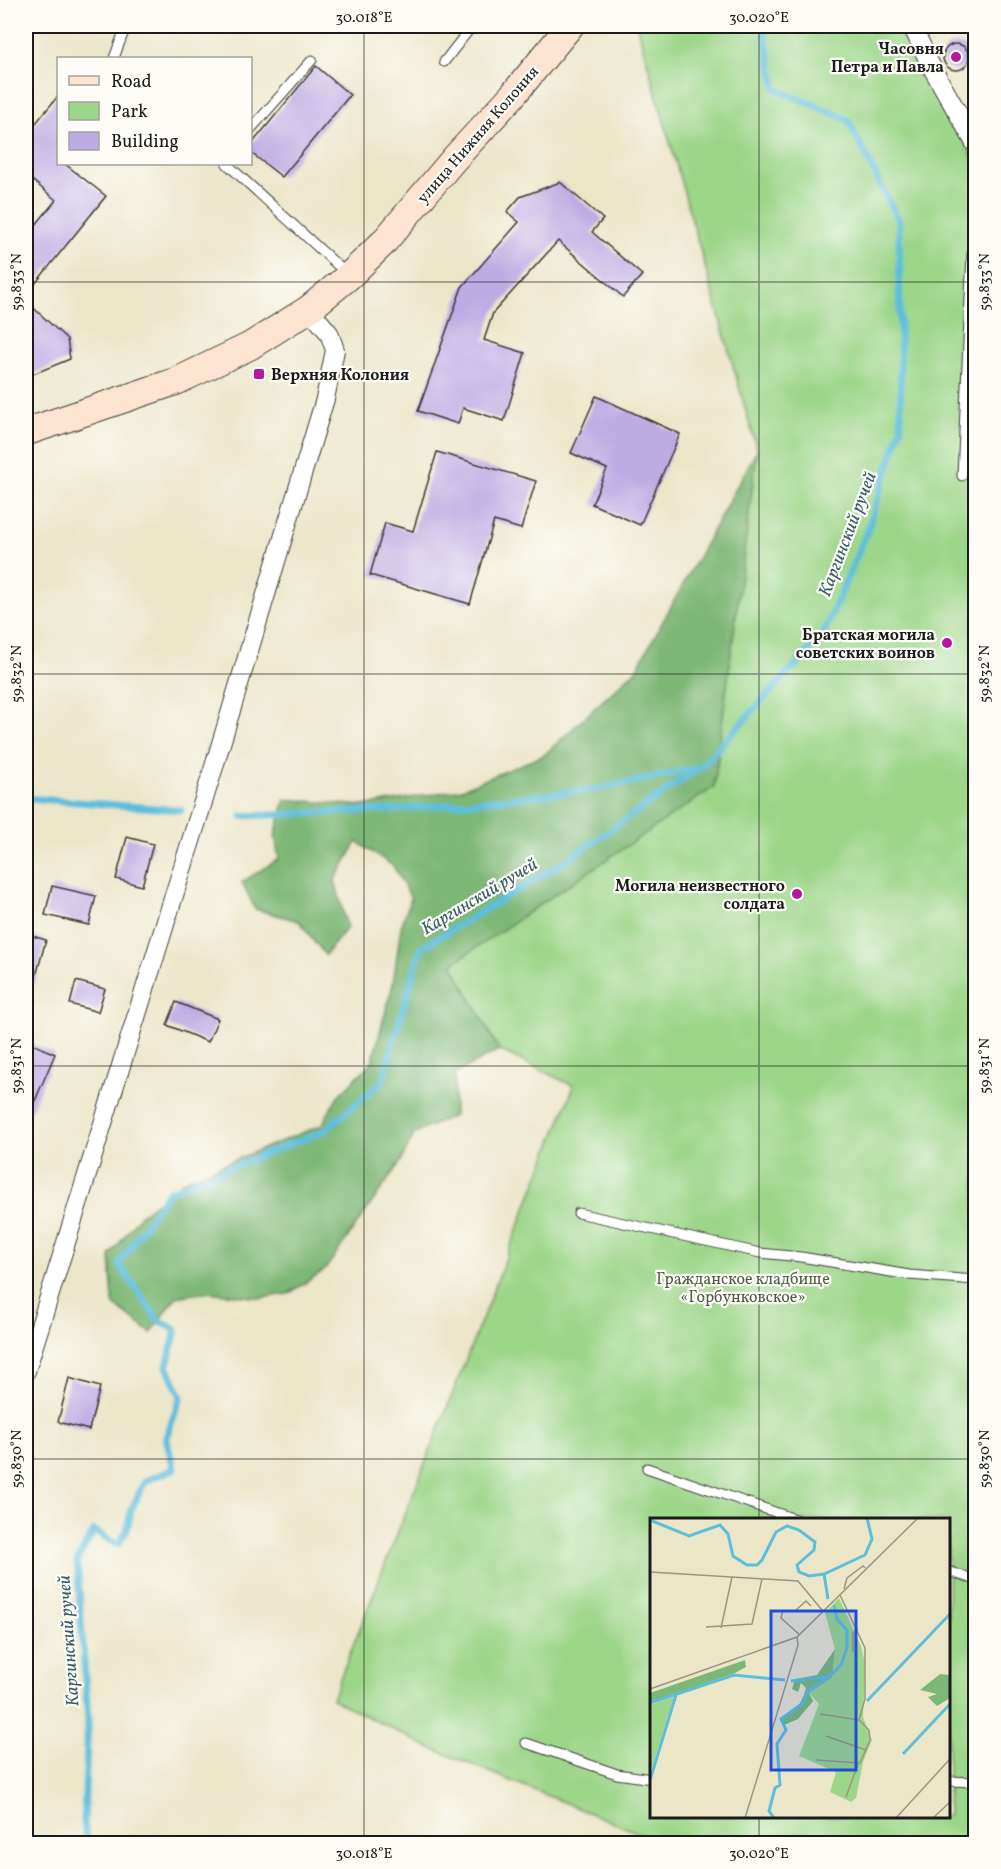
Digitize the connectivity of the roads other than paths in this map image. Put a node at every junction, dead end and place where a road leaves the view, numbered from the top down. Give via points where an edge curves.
1 (126, 26) edge
2 (472, 26) edge
3 (570, 26) edge
4 (912, 26) edge
5 (114, 57) edge
6 (312, 60) dead end
7 (444, 62) dead end
8 (252, 128) edge
9 (975, 145) edge
10 (228, 165) edge
11 (975, 249) edge
12 (349, 276) junction
13 (309, 309) junction
14 (26, 432) edge
15 (962, 476) dead end
16 (578, 1213) dead end
17 (975, 1280) edge
18 (26, 1371) edge
19 (647, 1468) dead end
20 (792, 1518) edge
21 (950, 1572) edge
22 (975, 1580) edge
23 (526, 1743) dead end
24 (650, 1779) edge
25 (950, 1781) edge
26 (975, 1782) edge

1 - 5 lane
2 - 7 lane
3 - 12 main road, улица Нижняя Колония via 383,243
4 - 9 street
6 - 8 lane
10 - 12 lane
11 - 15 lane
12 - 13 main road, улица Нижняя Колония
13 - 14 main road, улица Нижняя Колония via 250,346 177,381
13 - 18 street via 329,333 335,350 325,399
16 - 17 lane via 760,1253 909,1275
19 - 20 lane
21 - 22 lane
23 - 24 lane via 617,1774
25 - 26 lane

